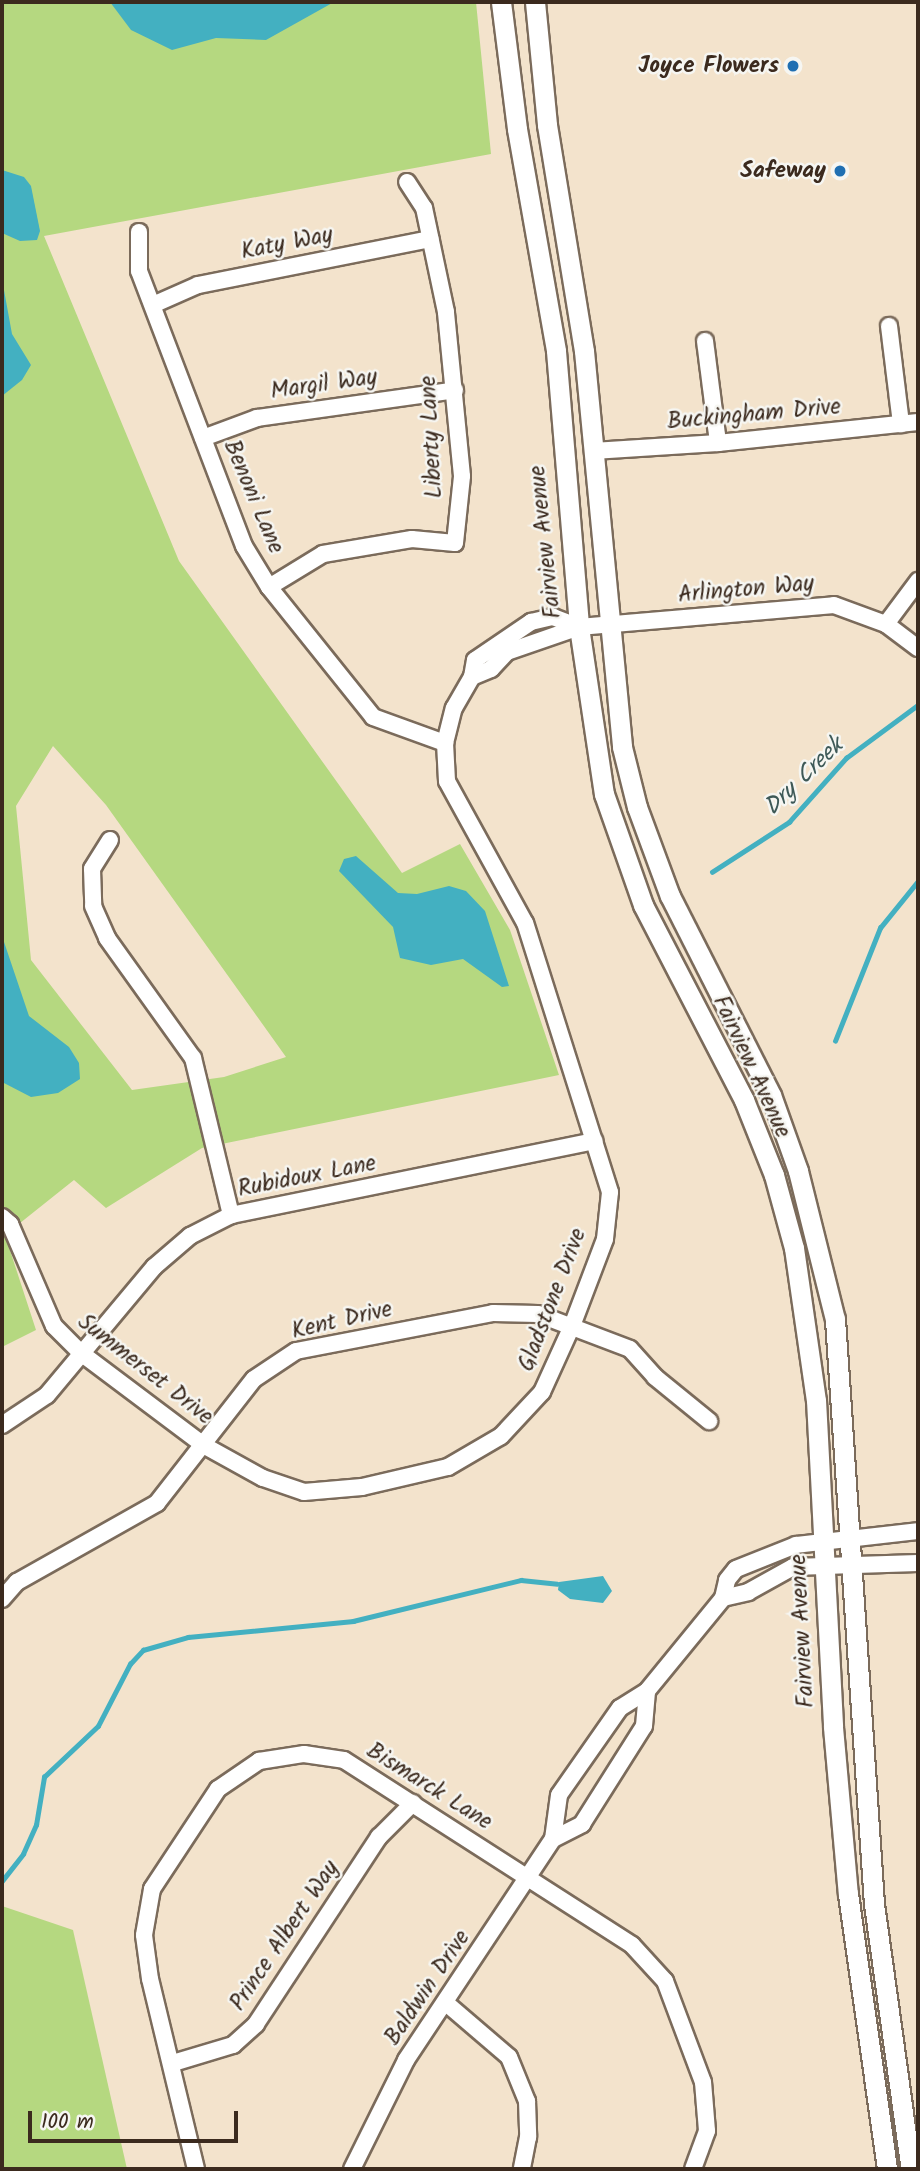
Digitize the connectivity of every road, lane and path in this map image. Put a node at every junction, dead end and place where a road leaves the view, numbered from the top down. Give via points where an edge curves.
1 (501, 2) edge
2 (536, 2) edge
3 (407, 182) dead end
4 (139, 232) dead end
5 (431, 239) junction
6 (155, 304) junction
7 (889, 326) dead end
8 (705, 341) dead end
9 (455, 390) junction
10 (918, 422) edge
11 (901, 424) junction
12 (203, 438) junction
13 (718, 443) junction
14 (593, 451) junction
15 (918, 581) edge
16 (269, 587) junction
17 (608, 624) junction
18 (886, 624) junction
19 (579, 627) junction
20 (918, 648) edge
21 (445, 743) junction
22 (110, 840) dead end
23 (594, 1141) junction
24 (231, 1215) junction
25 (2, 1217) edge
26 (572, 1326) junction
27 (81, 1353) junction
28 (709, 1421) dead end
29 (2, 1425) edge
30 (205, 1446) junction
31 (918, 1531) edge
32 (850, 1541) junction
33 (823, 1543) junction
34 (918, 1563) edge
35 (852, 1566) junction
36 (825, 1568) junction
37 (723, 1598) junction
38 (2, 1599) edge
39 (646, 1691) junction
40 (413, 1803) junction
41 (553, 1839) junction
42 (528, 1878) junction
43 (446, 2003) junction
44 (173, 2063) junction
45 (196, 2169) edge
46 (352, 2169) edge
47 (522, 2169) edge
48 (693, 2169) edge
49 (887, 2169) edge
50 (911, 2169) edge

1 - 19 street, Fairview Avenue via 515,117 556,351
2 - 14 street, Fairview Avenue via 547,125 584,351
3 - 5 street, Liberty Lane via 424,208
4 - 6 street, Benoni Lane via 139,271
5 - 6 street, Katy Way via 198,285
5 - 9 street, Liberty Lane
6 - 12 street, Benoni Lane
7 - 11 street
8 - 13 street
9 - 12 street, Margil Way via 257,418
9 - 16 street, Liberty Lane via 462,477 455,543 412,539 323,554
10 - 11 street, Buckingham Drive
11 - 13 street, Buckingham Drive
12 - 16 street, Benoni Lane via 244,546
13 - 14 street, Buckingham Drive
14 - 17 street, Fairview Avenue
15 - 18 street
16 - 21 street, Benoni Lane via 373,717
17 - 18 street, Arlington Way via 834,605
17 - 19 street, Arlington Way
17 - 32 street, Fairview Avenue via 622,747 637,807 670,896 771,1096 798,1171 835,1319
18 - 20 street, Arlington Way
19 - 21 street, Gladstone Drive via 552,617 503,646 491,670 472,677 454,708
19 - 33 street, Fairview Avenue via 591,726 608,806 643,905 744,1100 774,1175 794,1248 816,1400
21 - 23 street, Gladstone Drive via 447,781 525,923
22 - 24 street via 92,869 93,906 107,938 193,1058
23 - 24 street, Rubidoux Lane
23 - 26 street, Gladstone Drive via 610,1192 605,1239
24 - 27 street, Rubidoux Lane via 190,1236 154,1267
25 - 27 street, Summerset Drive via 10,1224 54,1326
26 - 28 street, Kent Drive via 630,1349 655,1377
26 - 30 street, Kent Drive via 538,1314 493,1313 296,1351 254,1379
26 - 30 street, Gladstone Drive via 542,1392 501,1436 448,1466 362,1487 304,1492 263,1478
27 - 29 street, Rubidoux Lane via 47,1395
27 - 30 street, Summerset Drive
30 - 38 street, Kent Drive via 157,1503 16,1582
31 - 32 street, Baldwin Drive
32 - 33 street, Baldwin Drive
32 - 35 street, Fairview Avenue
33 - 36 street, Fairview Avenue
33 - 37 street, Baldwin Drive via 796,1545 736,1569 727,1580
34 - 35 street
35 - 36 street
35 - 50 street, Fairview Avenue via 874,1904
36 - 37 street via 793,1567 748,1592
36 - 49 street, Fairview Avenue via 848,1894
37 - 39 street, Baldwin Drive
39 - 41 street, Baldwin Drive via 620,1708 559,1794
39 - 41 street, Baldwin Drive via 644,1726 582,1824
40 - 42 street, Bismarck Lane
40 - 44 street, Prince Albert Way via 379,1837 256,2024 233,2045
40 - 44 street, Bismarck Lane via 344,1760 304,1754 260,1762 218,1789 152,1889 144,1935
41 - 42 street, Baldwin Drive
42 - 43 street, Baldwin Drive
42 - 48 street, Bismarck Lane via 632,1945 665,1981 708,2105 707,2131
43 - 46 street, Baldwin Drive via 385,2098
43 - 47 street via 509,2057 527,2101 528,2137
44 - 45 street, Bismarck Lane

